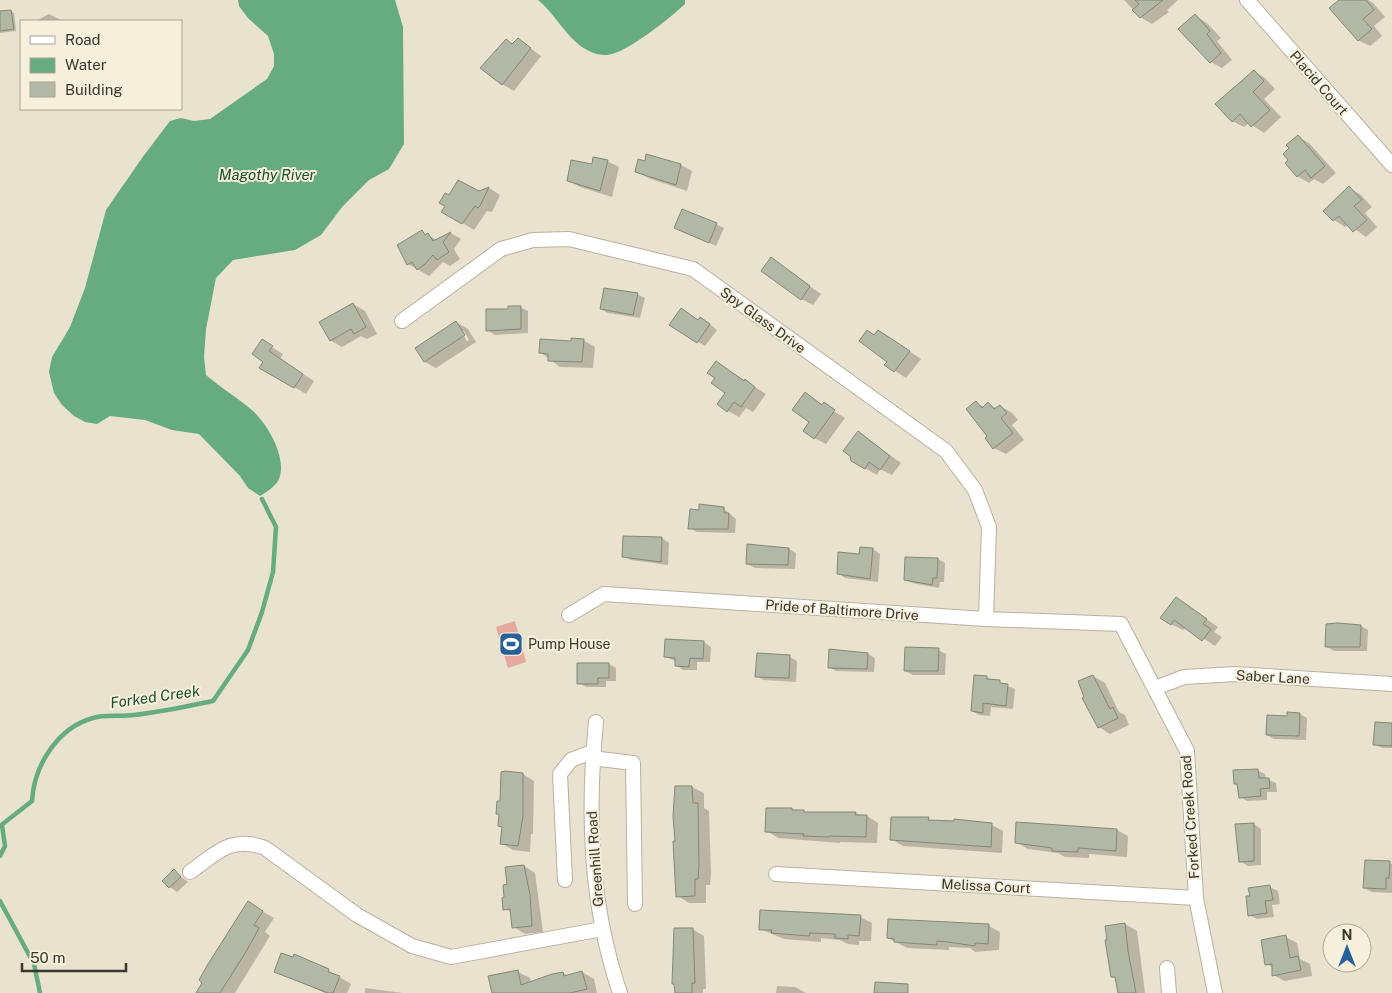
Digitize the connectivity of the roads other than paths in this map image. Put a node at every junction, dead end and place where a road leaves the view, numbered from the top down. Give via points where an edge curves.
1 (1247, 0) edge
2 (1392, 165) edge
3 (402, 321) dead end
4 (569, 616) dead end
5 (986, 619) junction
6 (1121, 624) joint
7 (1392, 684) edge
8 (1155, 688) junction
9 (596, 722) dead end
10 (593, 754) junction
11 (190, 872) dead end
12 (776, 874) dead end
13 (565, 880) dead end
14 (1196, 898) junction
15 (635, 904) dead end
16 (602, 929) junction
17 (1166, 968) dead end
18 (620, 993) edge
19 (1169, 993) edge
20 (1215, 993) edge

1 - 2 street, Placid Court
3 - 5 street, Spy Glass Drive via 501,249 533,240 568,239 693,269 946,451 975,490 989,528
4 - 5 street, Pride of Baltimore Drive via 604,594
5 - 6 street, Pride of Baltimore Drive
6 - 8 street, Forked Creek Road
7 - 8 street, Saber Lane via 1235,674 1184,677
8 - 14 street, Forked Creek Road via 1187,751
9 - 10 street, Greenhill Road
10 - 13 street via 571,760 560,774
10 - 15 street via 633,763
10 - 16 street, Greenhill Road via 592,856
11 - 16 street via 230,845 252,843 265,848 357,915 412,946 451,957
12 - 14 street, Melissa Court
14 - 20 street, Forked Creek Road
16 - 18 street, Greenhill Road via 608,960
17 - 19 street

